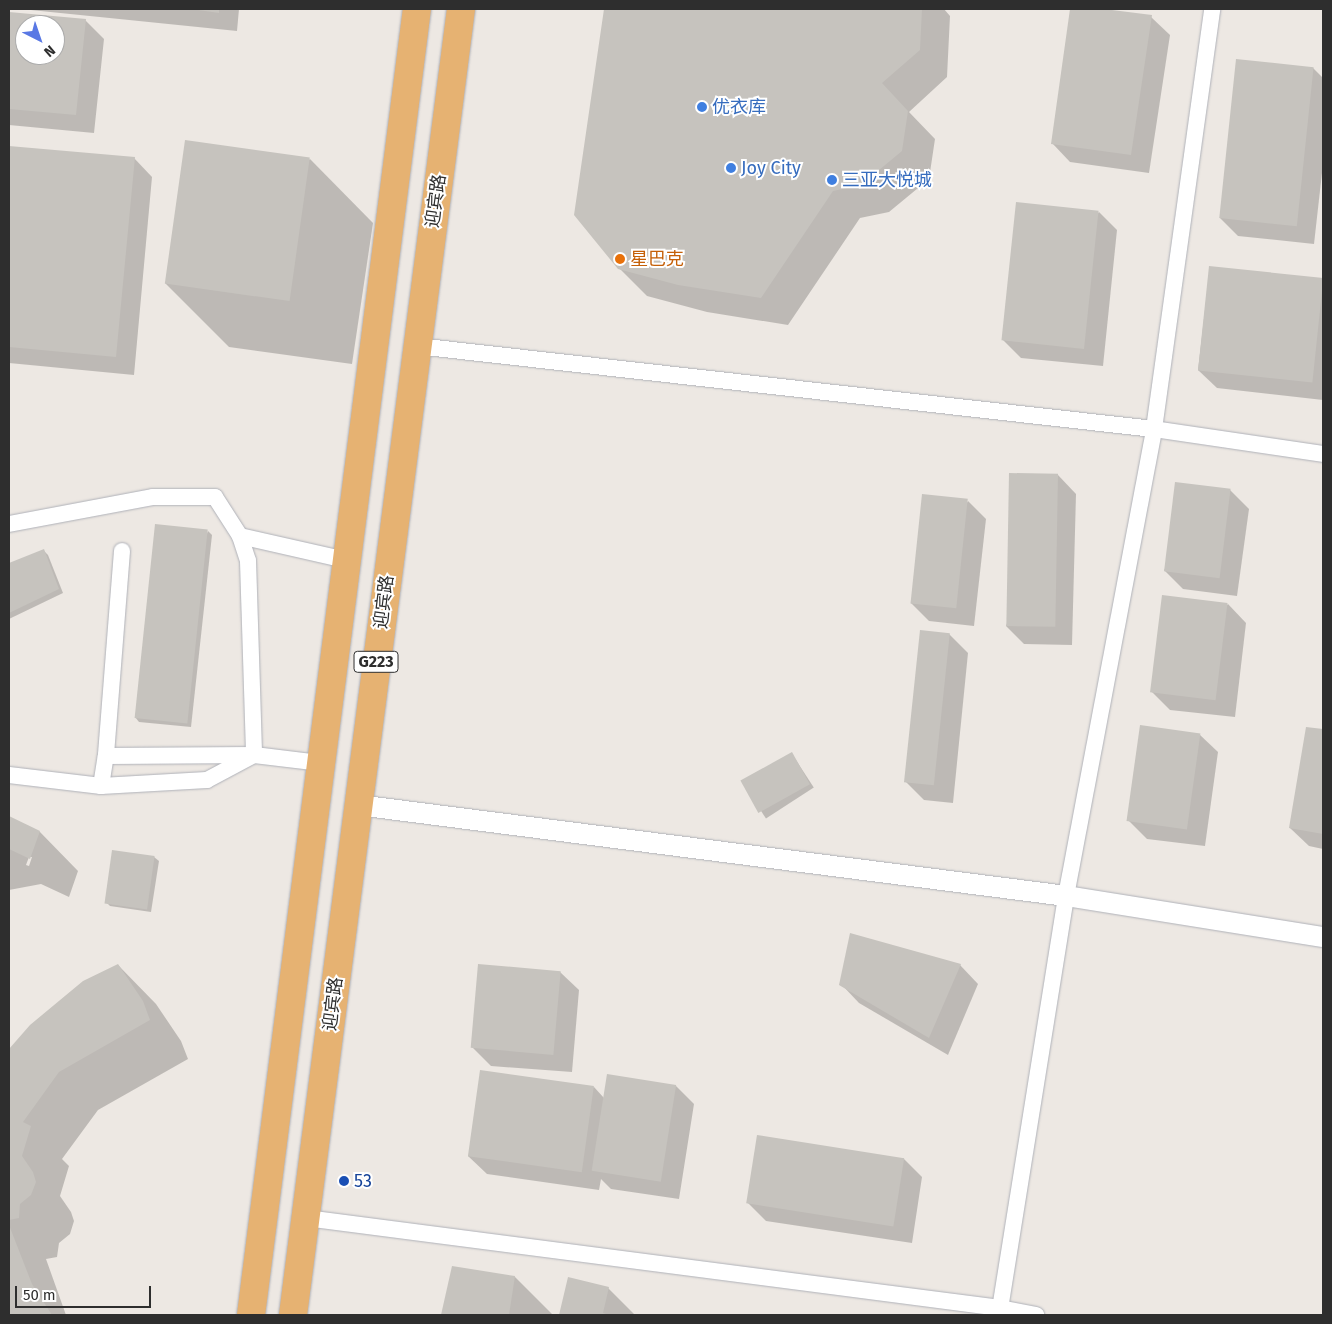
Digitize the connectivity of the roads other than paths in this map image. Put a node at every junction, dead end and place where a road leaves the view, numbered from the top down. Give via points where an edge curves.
1 (417, 9) edge
2 (461, 9) edge
3 (1212, 9) edge
4 (417, 346) junction
5 (1154, 429) junction
6 (1323, 454) edge
7 (9, 524) edge
8 (240, 536) junction
9 (122, 551) dead end
10 (346, 560) junction
11 (254, 755) junction
12 (106, 756) junction
13 (320, 763) junction
14 (9, 775) edge
15 (101, 786) junction
16 (358, 805) junction
17 (1066, 896) junction
18 (1323, 937) edge
19 (306, 1218) junction
20 (999, 1312) edge
21 (251, 1315) edge
22 (293, 1315) edge
23 (1036, 1315) edge

1 - 10 highway, G223
2 - 4 highway, 迎宾路 / G223
3 - 5 street
4 - 5 street
4 - 16 highway, 迎宾路 / G223
5 - 6 street
5 - 17 street
7 - 8 street via 153,497 214,497
8 - 10 street
8 - 11 street via 248,561
9 - 12 street
10 - 13 highway, G223
11 - 12 street
11 - 13 street
11 - 15 street via 207,780
12 - 15 street
13 - 21 highway, G223
14 - 15 street
16 - 17 street
16 - 19 highway, 迎宾路 / G223
17 - 18 street
17 - 20 street
19 - 20 street
19 - 22 highway, 迎宾路 / G223
20 - 23 street

